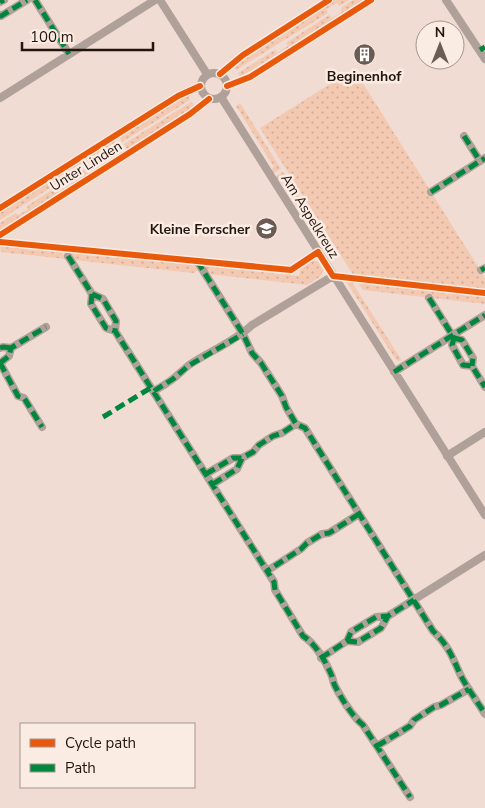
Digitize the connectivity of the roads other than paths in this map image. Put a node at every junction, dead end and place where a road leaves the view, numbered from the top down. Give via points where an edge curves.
1 (4, 0) edge
2 (27, 0) edge
3 (35, 0) edge
4 (155, 0) edge
5 (160, 0) edge
6 (328, 0) edge
7 (371, 0) edge
8 (446, 0) edge
9 (0, 2) edge
10 (0, 15) edge
11 (482, 49) edge
12 (69, 54) junction
13 (485, 59) edge
14 (207, 74) junction
15 (220, 74) junction
16 (200, 86) junction
17 (227, 86) junction
18 (221, 97) junction
19 (0, 98) edge
20 (209, 98) junction
21 (464, 136) dead end
22 (483, 159) edge
23 (431, 192) dead end
24 (0, 208) edge
25 (0, 235) edge
26 (68, 256) dead end
27 (197, 261) dead end
28 (333, 276) junction
29 (92, 294) junction
30 (429, 298) dead end
31 (485, 315) edge
32 (46, 326) dead end
33 (116, 331) junction
34 (243, 334) junction
35 (454, 337) junction
36 (0, 348) edge
37 (11, 348) junction
38 (0, 363) edge
39 (472, 366) junction
40 (394, 372) junction
41 (485, 387) edge
42 (154, 391) junction
43 (296, 424) junction
44 (42, 427) dead end
45 (485, 432) edge
46 (447, 456) junction
47 (242, 458) junction
48 (206, 474) junction
49 (212, 484) junction
50 (359, 514) junction
51 (485, 516) edge
52 (485, 555) edge
53 (267, 571) junction
54 (414, 600) junction
55 (388, 616) junction
56 (347, 641) junction
57 (321, 658) junction
58 (469, 688) junction
59 (485, 714) edge
60 (377, 746) junction
61 (410, 797) dead end

1 - 9 street
2 - 10 street
3 - 12 street
4 - 12 street
5 - 14 street
6 - 15 street via 243,55
7 - 17 street via 250,77
8 - 11 street
11 - 13 street
12 - 19 street
14 - 15 street
14 - 16 street
15 - 17 street
16 - 20 street
16 - 24 street, Unter Linden via 178,96
17 - 18 street
18 - 20 street
18 - 28 street, Am Aspelkreuz
20 - 25 street, Unter Linden via 190,114
21 - 22 street
22 - 23 street
26 - 29 street
27 - 34 street
28 - 34 street via 252,325
28 - 40 street, Am Aspelkreuz
29 - 33 street via 103,299 116,321
29 - 33 street via 91,304 106,328
30 - 35 street
31 - 35 street
32 - 37 street
33 - 42 street
34 - 42 street via 188,366
34 - 43 street
35 - 39 street via 462,340 473,358
35 - 39 street via 452,346 463,365
35 - 40 street
36 - 37 street
37 - 38 street via 9,356
38 - 44 street via 18,396 24,398
39 - 41 street
40 - 46 street, Am Aspelkreuz
42 - 48 street
43 - 47 street via 259,444
43 - 50 street via 305,428
45 - 46 street
46 - 51 street, Am Aspelkreuz
47 - 48 street via 233,458
47 - 49 street via 237,469
48 - 49 street
49 - 53 street
50 - 53 street via 307,543
50 - 54 street
52 - 54 street
53 - 57 street via 303,636 310,640
54 - 55 street
54 - 58 street via 443,641
55 - 56 street via 376,617 351,632
55 - 56 street via 381,628 358,642
56 - 57 street
57 - 60 street via 356,719
58 - 59 street
58 - 60 street
60 - 61 street

